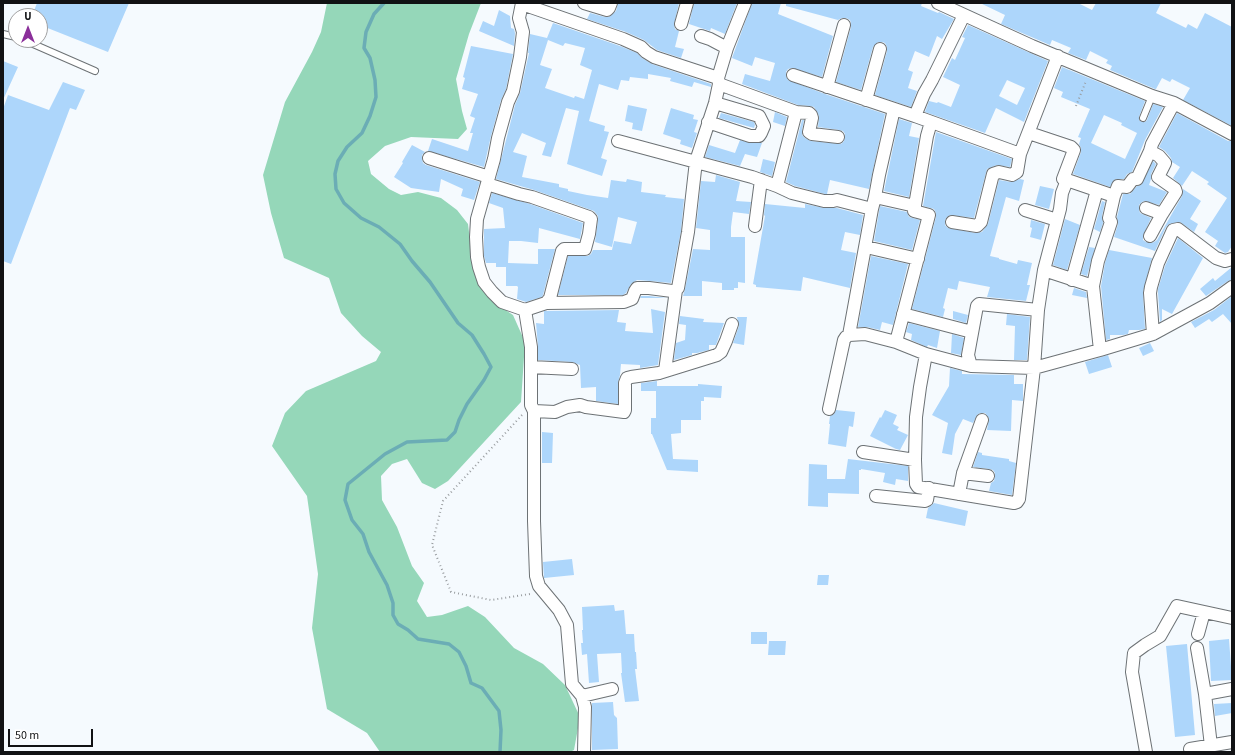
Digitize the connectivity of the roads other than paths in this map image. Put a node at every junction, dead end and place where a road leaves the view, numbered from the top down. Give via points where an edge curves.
1 (522, 3) edge
2 (584, 3) edge
3 (611, 3) edge
4 (687, 3) edge
5 (745, 3) edge
6 (938, 3) edge
7 (964, 15) junction
8 (681, 24) dead end
9 (844, 25) dead end
10 (701, 36) dead end
11 (43, 48) edge
12 (727, 48) junction
13 (880, 49) dead end
14 (1058, 56) junction
15 (95, 70) dead end
16 (793, 75) dead end
17 (719, 81) junction
18 (827, 87) junction
19 (1152, 96) junction
20 (866, 100) junction
21 (1174, 103) junction
22 (715, 104) junction
23 (894, 109) junction
24 (796, 112) junction
25 (915, 116) junction
26 (1142, 118) dead end
27 (708, 122) junction
28 (931, 122) junction
29 (1029, 133) junction
30 (1232, 134) edge
31 (838, 137) dead end
32 (618, 141) dead end
33 (1150, 151) junction
34 (1020, 154) junction
35 (429, 158) dead end
36 (696, 162) junction
37 (761, 180) junction
38 (1067, 180) junction
39 (488, 181) junction
40 (777, 186) junction
41 (1097, 190) junction
42 (1114, 196) junction
43 (874, 203) junction
44 (915, 206) junction
45 (1146, 208) dead end
46 (1026, 210) dead end
47 (1162, 214) junction
48 (1057, 220) junction
49 (952, 222) dead end
50 (755, 226) dead end
51 (1150, 236) dead end
52 (866, 247) junction
53 (918, 259) junction
54 (1232, 259) edge
55 (1044, 270) junction
56 (1072, 280) junction
57 (1093, 286) junction
58 (1232, 287) edge
59 (676, 290) junction
60 (546, 303) junction
61 (525, 310) junction
62 (1038, 310) junction
63 (903, 314) junction
64 (732, 324) dead end
65 (972, 332) junction
66 (1153, 334) junction
67 (849, 335) junction
68 (896, 342) junction
69 (1100, 350) junction
70 (926, 354) junction
71 (970, 366) junction
72 (531, 367) junction
73 (1034, 368) junction
74 (572, 369) dead end
75 (664, 371) junction
76 (533, 408) junction
77 (829, 408) dead end
78 (982, 420) dead end
79 (863, 452) dead end
80 (915, 460) junction
81 (963, 473) junction
82 (988, 476) dead end
83 (929, 488) junction
84 (959, 494) junction
85 (876, 496) dead end
86 (1204, 612) junction
87 (1232, 618) edge
88 (1198, 634) dead end
89 (1198, 648) dead end
90 (612, 689) dead end
91 (1232, 689) edge
92 (1205, 694) junction
93 (582, 696) junction
94 (1232, 742) edge
95 (1211, 746) junction
96 (1190, 749) dead end
97 (584, 752) edge
98 (1146, 752) edge

1 - 17 street via 623,39 641,47 654,57
1 - 39 street via 518,18 523,32 520,57
2 - 3 street via 607,10
4 - 8 street
5 - 12 street
6 - 7 street
7 - 14 street
7 - 25 street
9 - 18 street
10 - 12 street
11 - 15 lane
12 - 17 street
13 - 20 street
14 - 19 street
14 - 29 street
16 - 18 street
17 - 22 street
17 - 24 street
18 - 20 street
19 - 21 street
19 - 26 lane
20 - 23 street
21 - 30 street
21 - 33 street
22 - 27 street
22 - 27 street via 759,116 764,126 759,136 750,136
23 - 25 street
23 - 43 street
24 - 31 street via 811,115 809,132 812,134
24 - 40 street
25 - 28 street
27 - 36 street
28 - 34 street
28 - 44 street
29 - 34 street
29 - 38 street via 1073,148 1062,179
32 - 36 street
33 - 42 street via 1137,179 1127,187 1118,186
33 - 47 street via 1164,163 1158,177 1176,192
34 - 49 street via 1015,174 994,174 980,225
35 - 39 street
36 - 37 street
36 - 59 street via 680,285
37 - 40 street
37 - 50 street
38 - 41 street
38 - 48 street
39 - 60 street via 591,219 585,249 562,250 550,298
39 - 61 street via 476,226 479,267 484,282 502,302
40 - 43 street via 792,193 824,201
41 - 42 street
41 - 56 street
42 - 57 street via 1109,218 1111,222
43 - 44 street
43 - 52 street
44 - 53 street via 914,211 929,215
45 - 47 street
46 - 48 street
47 - 51 street
48 - 55 street
52 - 53 street
52 - 67 street
53 - 63 street
54 - 66 street via 1225,262 1216,258 1178,230 1173,230 1158,263 1151,287
55 - 56 street
55 - 62 street
56 - 57 street
57 - 69 street
58 - 66 street via 1210,303
59 - 60 street via 637,288 632,300 624,302
59 - 75 street
60 - 61 street
61 - 72 street via 531,347
62 - 65 street via 979,304
62 - 73 street
63 - 65 street
63 - 68 street
64 - 75 street via 720,353
65 - 71 street via 968,355
66 - 69 street
67 - 68 street via 865,334
67 - 77 street via 844,340
68 - 70 street
69 - 73 street
70 - 71 street
70 - 80 street via 916,417
71 - 73 street
72 - 74 street
72 - 76 street
73 - 84 street via 1018,501 1014,503
75 - 76 street via 627,378 624,412 580,405 555,412
76 - 93 street via 536,576 539,586 559,610 567,625 572,684
78 - 81 street
79 - 80 street
80 - 83 street via 916,484 918,487
81 - 82 street
81 - 84 street
83 - 84 street
83 - 85 street via 925,501
86 - 87 street
86 - 88 street
86 - 98 street via 1177,606 1160,636 1134,654 1132,672
89 - 92 street
90 - 93 street
91 - 92 street
92 - 95 street
93 - 97 street via 585,707
94 - 95 street
95 - 96 street

